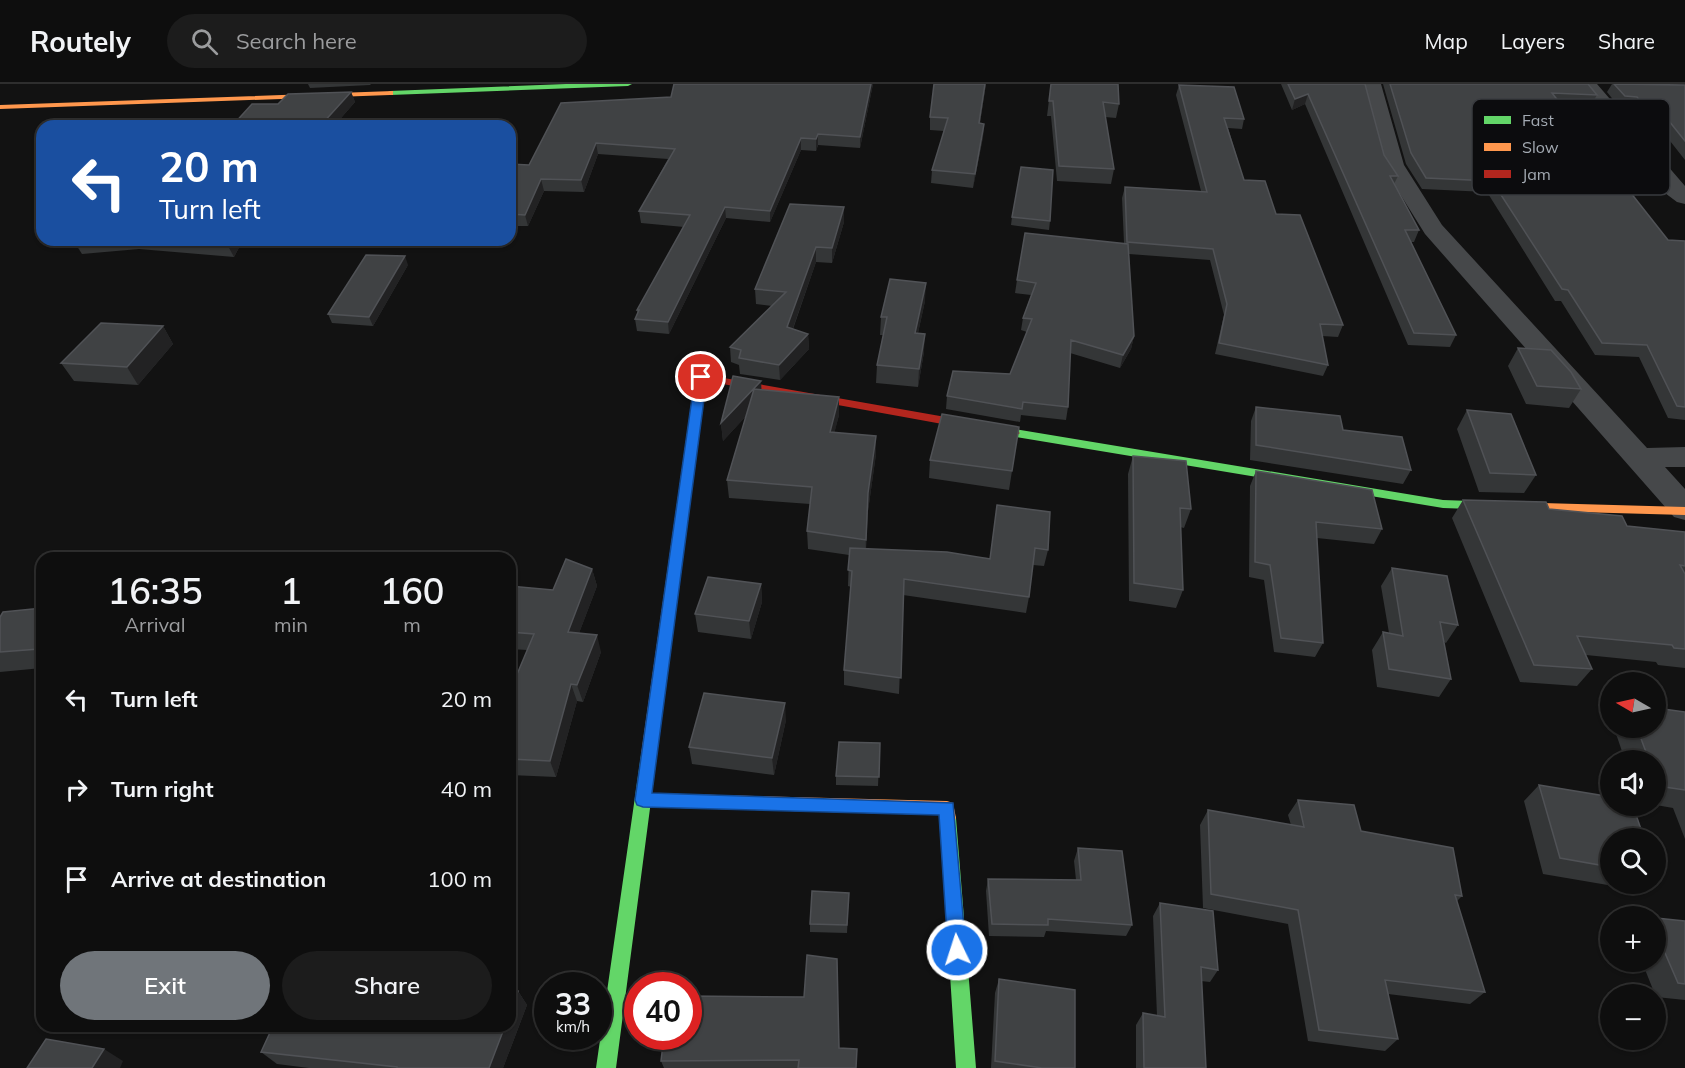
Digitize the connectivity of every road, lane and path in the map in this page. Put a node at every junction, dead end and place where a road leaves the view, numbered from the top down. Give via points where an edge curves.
1 (628, 84) edge
2 (1371, 84) edge
3 (1587, 84) edge
4 (1592, 84) edge
5 (1615, 85) edge
6 (1599, 99) edge
7 (0, 106) edge
8 (1670, 184) edge
9 (1685, 197) edge
10 (1685, 457) edge
11 (1642, 458) junction
12 (1685, 510) edge
13 (643, 800) junction
14 (606, 1068) edge
15 (966, 1068) edge

1 - 7 street
2 - 11 street via 1393,165 1433,229
3 - 6 street
4 - 5 street
8 - 9 street
10 - 11 street
11 - 12 street
12 - 13 street via 1443,504 1096,448 701,377
13 - 14 street
13 - 15 street via 947,808

